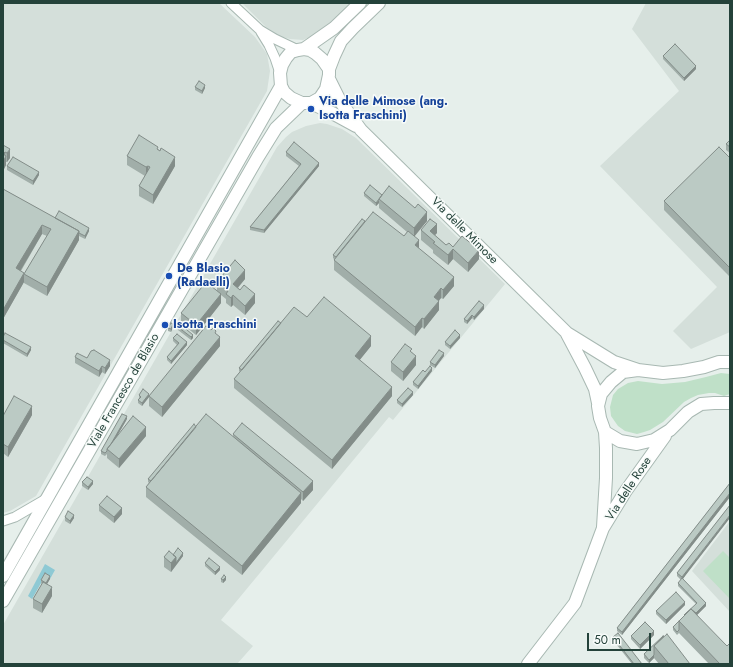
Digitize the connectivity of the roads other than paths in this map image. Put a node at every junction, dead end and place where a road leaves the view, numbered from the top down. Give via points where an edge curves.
1 (231, 3) edge
2 (360, 3) edge
3 (379, 3) edge
4 (260, 30) junction
5 (301, 49) junction
6 (280, 73) junction
7 (329, 74) junction
8 (281, 86) junction
9 (306, 103) junction
10 (361, 130) junction
11 (566, 333) junction
12 (730, 362) edge
13 (638, 370) junction
14 (729, 404) edge
15 (598, 406) junction
16 (670, 430) junction
17 (605, 432) junction
18 (46, 499) junction
19 (3, 521) edge
20 (603, 528) junction
21 (3, 576) edge
22 (3, 601) edge
23 (528, 664) edge

1 - 4 street
2 - 5 street via 334,28
3 - 7 street via 341,42
4 - 5 street
4 - 6 street
5 - 6 street via 291,52
5 - 7 street via 310,50 318,56 325,63
6 - 8 street
7 - 9 street via 326,89 320,98
7 - 10 street, Via delle Mimose via 340,101
8 - 9 street via 290,98
8 - 18 street, Viale Francesco de Blasio
9 - 10 street, Via delle Mimose via 334,114
9 - 22 street, Viale Francesco de Blasio via 276,128 258,157
10 - 11 street, Via delle Mimose
11 - 13 street, Via delle Mimose via 614,362
11 - 15 street, Via delle Mimose via 595,389
12 - 13 street via 719,362 683,371
13 - 15 street via 623,372 611,382 601,394
14 - 16 street via 701,404 688,412
15 - 17 street, Via delle Rose
16 - 17 street via 654,440 637,444 620,440
16 - 20 street, Via delle Rose via 625,492
17 - 20 street, Via delle Rose
18 - 19 street
18 - 21 street, Viale Francesco de Blasio
20 - 23 street via 575,603

